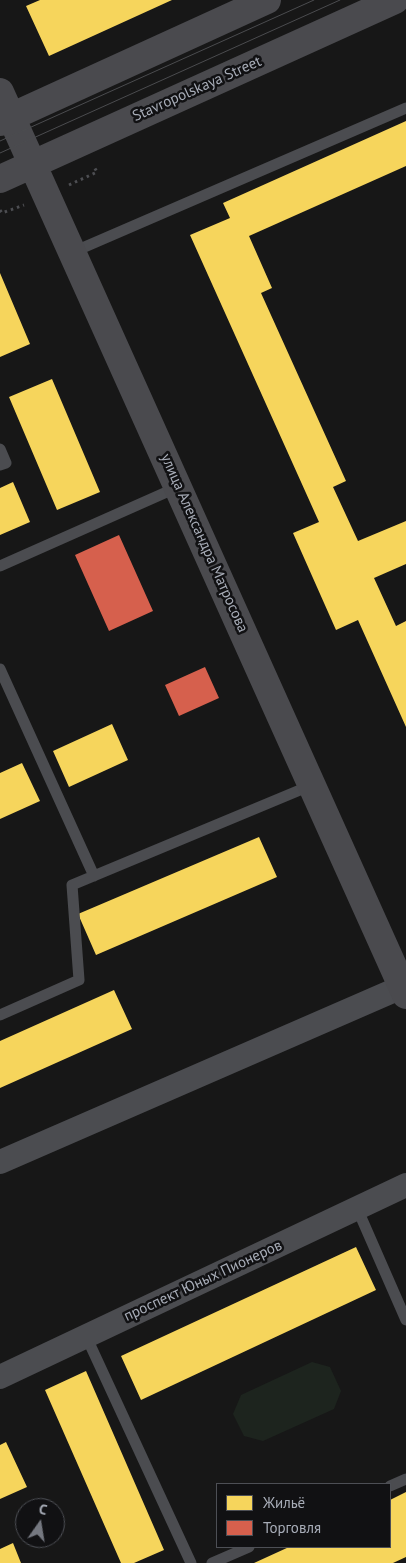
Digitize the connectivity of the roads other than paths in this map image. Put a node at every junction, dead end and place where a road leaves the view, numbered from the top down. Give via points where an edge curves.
1 (267, 0) edge
2 (394, 0) edge
3 (0, 92) edge
4 (406, 108) edge
5 (6, 120) edge
6 (32, 164) junction
7 (0, 179) edge
8 (73, 252) junction
9 (0, 449) edge
10 (0, 465) edge
11 (178, 487) junction
12 (0, 566) edge
13 (0, 669) edge
14 (312, 785) junction
15 (94, 876) junction
16 (405, 989) edge
17 (0, 1015) edge
18 (0, 1162) edge
19 (406, 1185) edge
20 (357, 1208) junction
21 (406, 1320) edge
22 (86, 1336) junction
23 (0, 1377) edge
24 (406, 1479) edge
25 (391, 1486) edge
26 (248, 1548) edge
27 (191, 1563) edge
28 (212, 1563) edge

1 - 5 street
2 - 6 street, Stavropolskaya Street
3 - 5 street, улица Александра Матросова
4 - 8 lane
5 - 6 street, улица Александра Матросова
6 - 7 street, Stavropolskaya Street
6 - 8 street, улица Александра Матросова
8 - 11 street, улица Александра Матросова
9 - 10 lane via 6,463
11 - 12 lane
11 - 14 street, улица Александра Матросова
13 - 15 lane
14 - 15 lane
14 - 16 street, улица Александра Матросова
15 - 17 lane via 72,885 79,980
16 - 18 street
19 - 20 street, проспект Юных Пионеров
20 - 21 lane
20 - 22 street, проспект Юных Пионеров
22 - 23 street, проспект Юных Пионеров
22 - 27 lane
24 - 25 lane
26 - 28 lane

